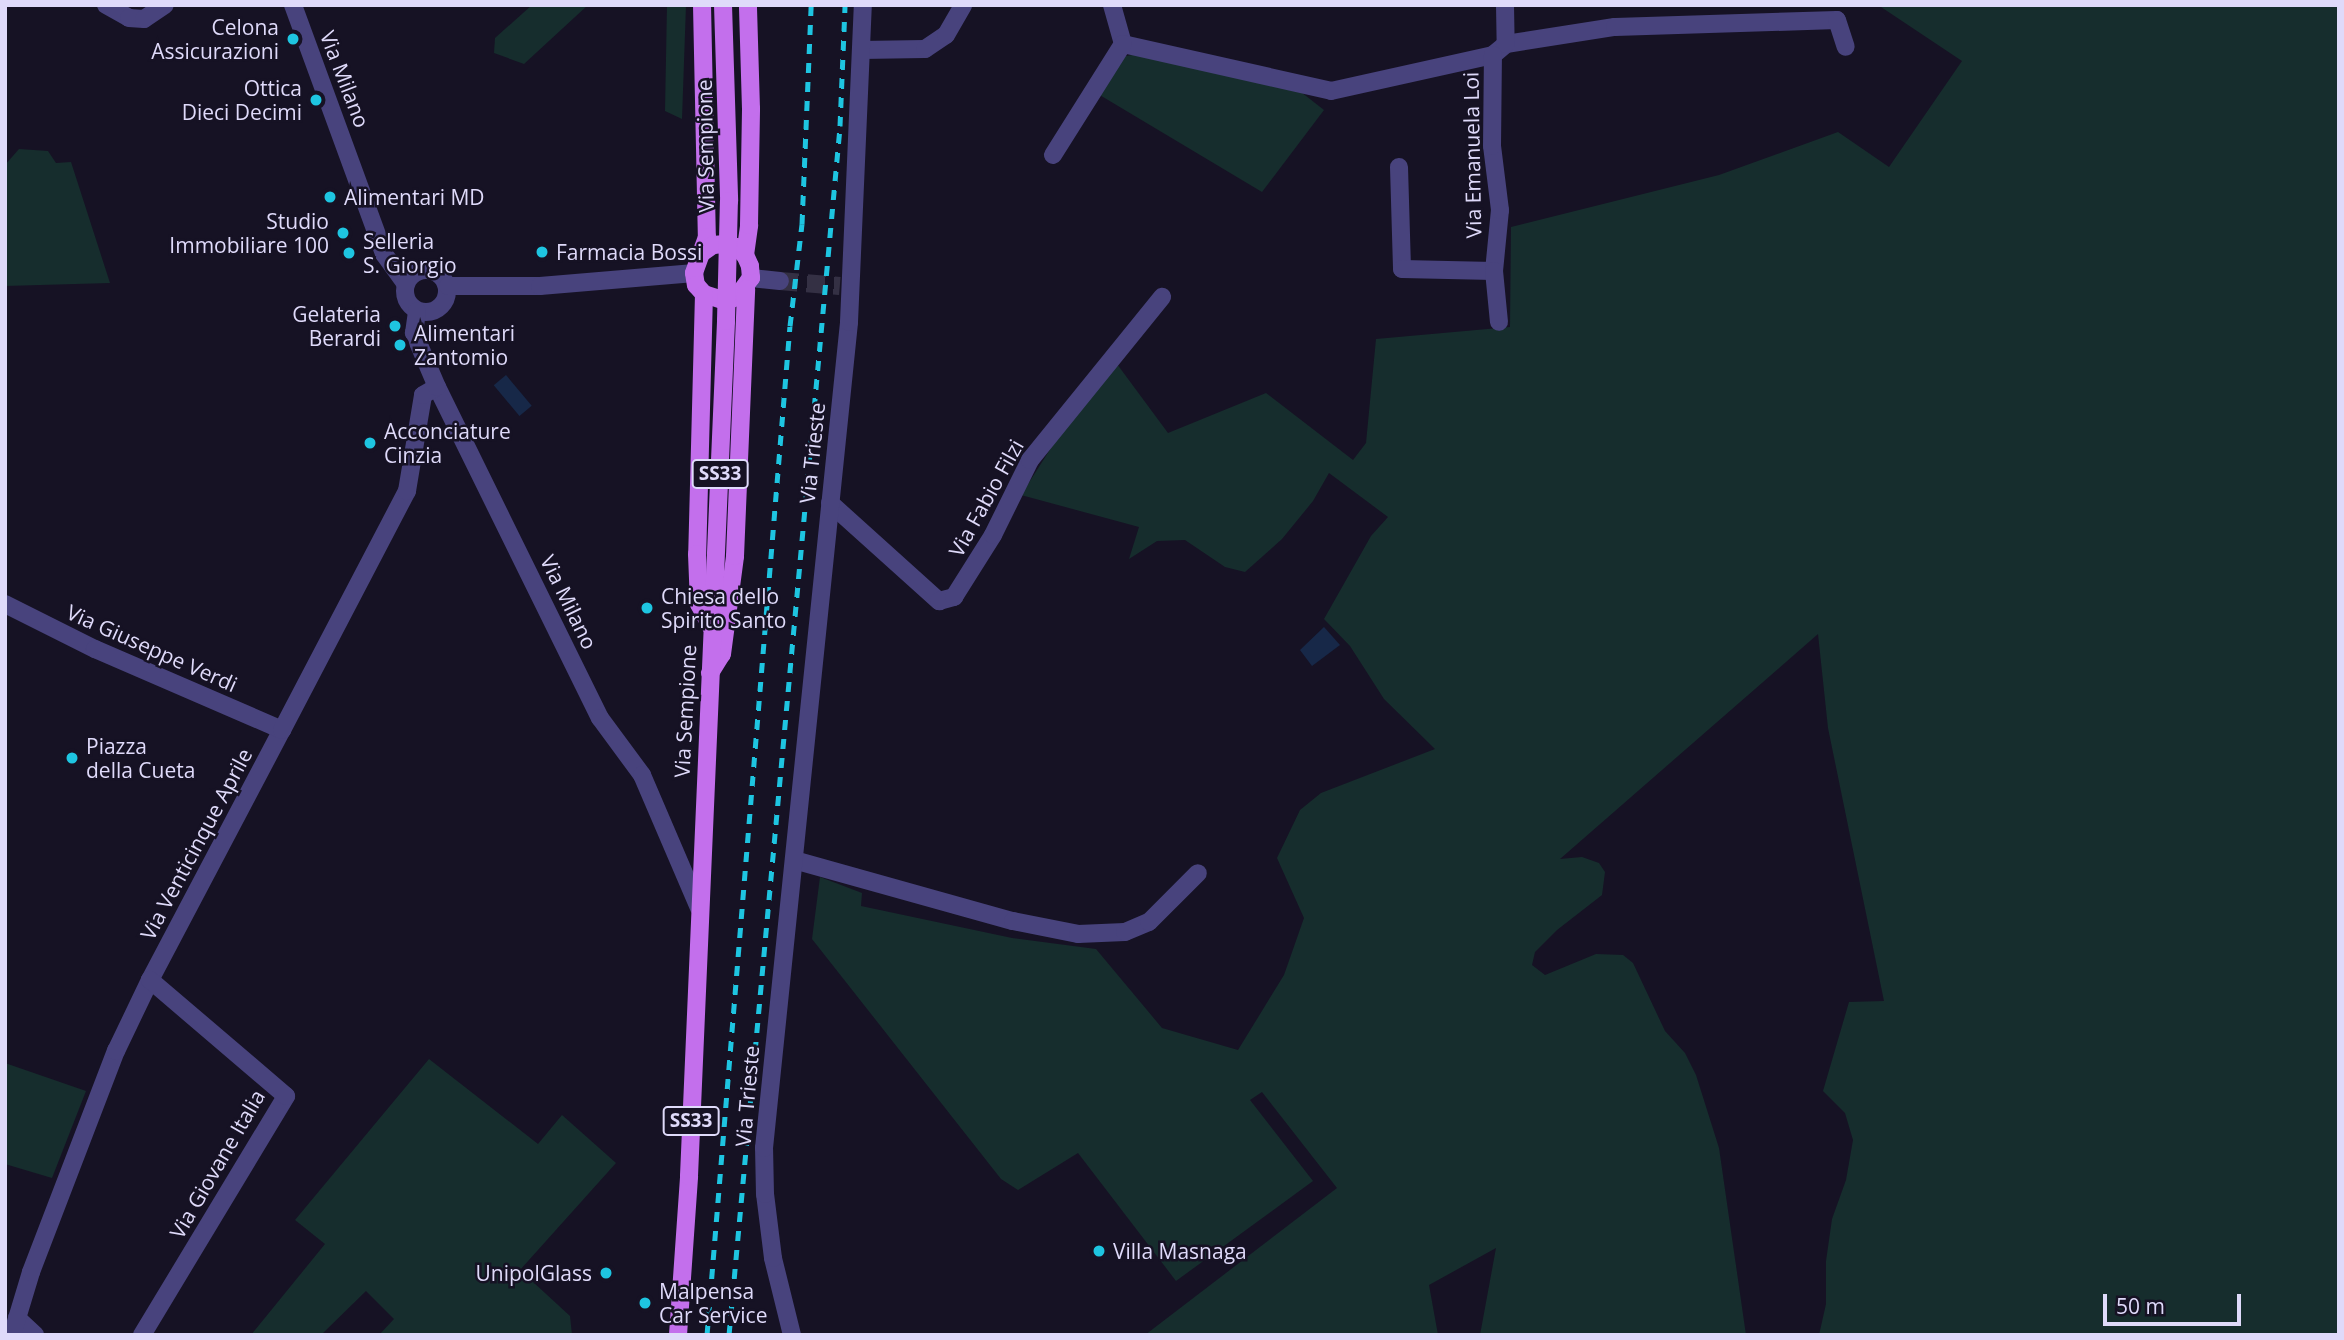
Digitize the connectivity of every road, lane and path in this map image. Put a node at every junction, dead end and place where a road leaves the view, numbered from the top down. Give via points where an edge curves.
1 (106, 5) edge
2 (165, 5) edge
3 (293, 5) edge
4 (702, 5) edge
5 (723, 5) edge
6 (748, 5) edge
7 (863, 5) edge
8 (963, 5) edge
9 (1112, 5) edge
10 (1505, 5) edge
11 (1123, 44) junction
12 (1846, 47) dead end
13 (861, 50) junction
14 (1499, 50) junction
15 (1053, 155) dead end
16 (1399, 167) dead end
17 (702, 252) junction
18 (745, 255) junction
19 (1494, 271) junction
20 (694, 273) junction
21 (780, 281) tunnel mouth
22 (406, 284) junction
23 (748, 284) junction
24 (447, 286) junction
25 (704, 295) junction
26 (1162, 297) dead end
27 (417, 311) junction
28 (1499, 322) dead end
29 (437, 387) junction
30 (830, 503) junction
31 (5, 604) edge
32 (712, 627) junction
33 (709, 675) junction
34 (282, 730) junction
35 (794, 860) junction
36 (1198, 873) dead end
37 (699, 908) junction
38 (150, 980) junction
39 (15, 1326) edge
40 (35, 1335) edge
41 (142, 1335) edge
42 (678, 1335) edge
43 (792, 1335) edge

1 - 2 street via 129,18 144,19
3 - 22 street, Via Milano via 384,254
4 - 17 main road via 707,237
5 - 32 main road, Via Sempione / SS33, bridge via 729,201
6 - 18 main road via 751,109
7 - 13 street, Via Trieste
8 - 13 street via 946,35 925,49
9 - 11 street
10 - 14 street, Via Emanuela Loi
11 - 14 street via 1331,91
11 - 15 street
12 - 14 street via 1837,20 1615,27
13 - 30 street, Via Trieste
14 - 19 street, Via Emanuela Loi via 1492,146 1500,209
16 - 19 street via 1402,269
17 - 18 main road via 725,244
17 - 20 main road
18 - 23 main road via 750,266
19 - 28 street, Via Emanuela Loi
20 - 24 street via 540,286
20 - 25 main road
21 - 23 street
22 - 24 street via 412,274 433,270
22 - 27 street via 409,304
23 - 25 main road via 726,301
23 - 33 main road via 735,556 722,654
24 - 27 street via 447,298 440,308
25 - 32 main road via 697,554 699,604
26 - 30 street, Via Fabio Filzi via 1030,460 993,535 954,597 939,601
27 - 29 street, Via Milano via 414,333
29 - 34 street, Via Venticinque Aprile via 423,395 412,475 401,505
29 - 37 street, Via Milano via 600,718 642,775
30 - 35 street, Via Trieste
31 - 34 street, Via Giuseppe Verdi via 95,649
32 - 33 main road, Via Sempione / SS33
33 - 37 main road, Via Sempione / SS33
34 - 38 street, Via Venticinque Aprile
35 - 36 street via 1013,921 1078,934 1125,932 1149,922
35 - 43 street, Via Trieste via 764,1147 773,1258
37 - 42 main road, Via Sempione / SS33
38 - 39 street, Via Venticinque Aprile via 67,1174
38 - 41 street, Via Giovane Italia via 285,1096
39 - 40 street

